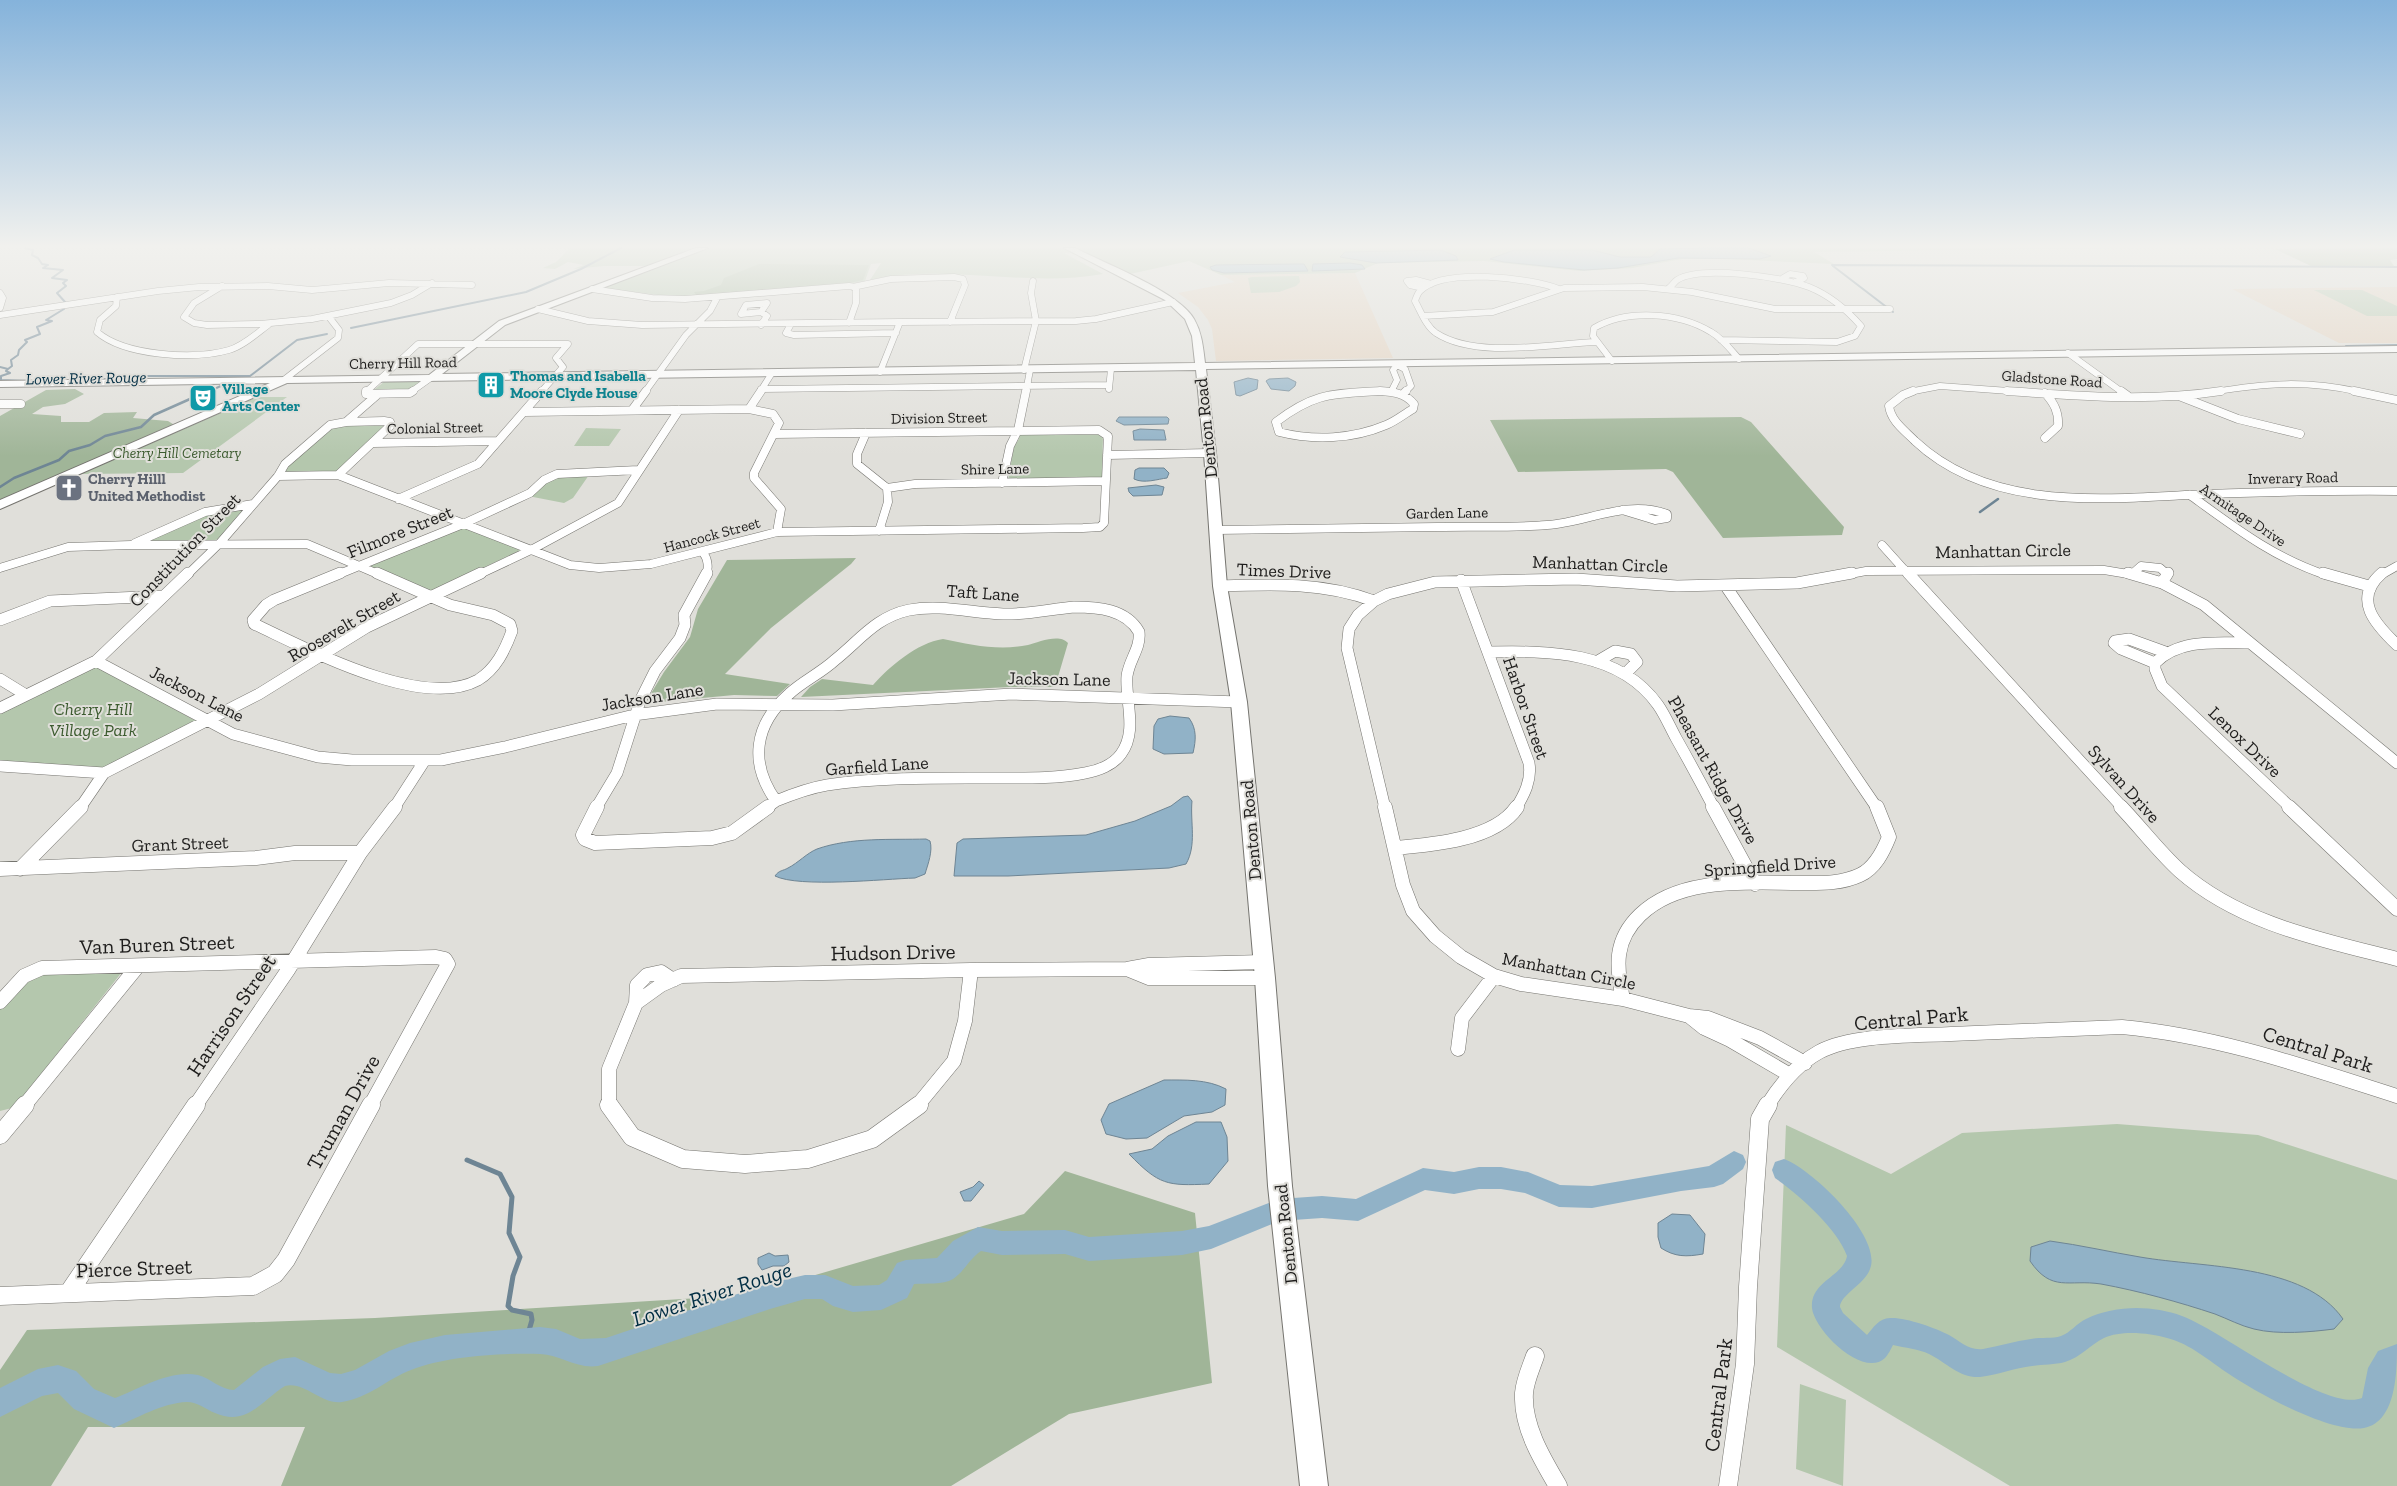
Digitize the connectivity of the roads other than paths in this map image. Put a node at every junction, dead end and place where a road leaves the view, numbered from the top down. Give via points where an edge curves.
1 (103, 317) edge
2 (185, 317) edge
3 (326, 317) edge
4 (329, 317) edge
5 (515, 317) edge
6 (572, 317) edge
7 (705, 317) edge
8 (766, 317) edge
9 (852, 317) edge
10 (952, 317) edge
11 (1035, 317) edge
12 (1103, 317) edge
13 (1188, 317) edge
14 (1424, 317) edge
15 (1623, 317) edge
16 (1649, 317) edge
17 (1852, 317) edge
18 (900, 322) junction
19 (950, 322) junction
20 (1036, 322) junction
21 (850, 323) junction
22 (791, 324) junction
23 (268, 325) junction
24 (762, 325) junction
25 (698, 326) junction
26 (896, 333) junction
27 (1721, 340) junction
28 (1596, 342) junction
29 (474, 344) junction
30 (2397, 349) edge
31 (2068, 353) junction
32 (2054, 354) junction
33 (1739, 359) junction
34 (1612, 362) junction
35 (1397, 365) junction
36 (1200, 368) junction
37 (1111, 369) junction
38 (1027, 370) junction
39 (880, 372) junction
40 (772, 373) junction
41 (659, 374) junction
42 (555, 376) junction
43 (432, 377) junction
44 (379, 378) junction
45 (286, 379) junction
46 (2106, 382) junction
47 (0, 384) edge
48 (1025, 386) junction
49 (762, 389) junction
50 (1391, 392) junction
51 (2045, 393) junction
52 (1403, 394) junction
53 (377, 395) junction
54 (2180, 396) junction
55 (2130, 397) junction
56 (2396, 400) edge
57 (0, 404) edge
58 (21, 404) dead end
59 (2397, 408) edge
60 (749, 409) junction
61 (632, 410) junction
62 (678, 410) junction
63 (524, 412) junction
64 (346, 422) junction
65 (1018, 430) junction
66 (1104, 431) joint
67 (866, 433) junction
68 (774, 434) junction
69 (2300, 434) dead end
70 (2045, 438) dead end
71 (498, 441) junction
72 (373, 443) junction
73 (1210, 453) junction
74 (1107, 455) junction
75 (638, 470) junction
76 (338, 475) junction
77 (278, 476) junction
78 (1105, 481) junction
79 (1002, 483) junction
80 (887, 488) junction
81 (2397, 491) edge
82 (2037, 495) joint
83 (2190, 495) junction
84 (398, 499) junction
85 (253, 504) junction
86 (0, 505) edge
87 (1622, 510) dead end
88 (463, 524) junction
89 (879, 531) junction
90 (777, 532) junction
91 (1216, 535) junction
92 (132, 544) junction
93 (219, 544) junction
94 (1882, 545) dead end
95 (531, 550) junction
96 (703, 552) junction
97 (360, 566) junction
98 (2397, 566) edge
99 (0, 568) edge
100 (1906, 571) junction
101 (1461, 580) junction
102 (1725, 585) junction
103 (1220, 586) junction
104 (2369, 586) junction
105 (164, 596) junction
106 (432, 596) junction
107 (1374, 601) junction
108 (0, 620) edge
109 (2250, 643) junction
110 (2397, 644) edge
111 (1488, 652) junction
112 (2165, 652) junction
113 (322, 655) junction
114 (96, 661) junction
115 (1598, 661) junction
116 (2155, 663) junction
117 (1626, 673) junction
118 (0, 679) edge
119 (26, 695) junction
120 (1130, 699) junction
121 (1239, 702) junction
122 (779, 704) junction
123 (0, 708) edge
124 (634, 715) junction
125 (206, 722) junction
126 (425, 760) junction
127 (2397, 762) edge
128 (0, 766) edge
129 (104, 773) junction
130 (776, 801) junction
131 (1395, 848) junction
132 (360, 853) junction
133 (0, 869) edge
134 (20, 870) junction
135 (1755, 884) junction
136 (2397, 909) edge
137 (2397, 959) edge
138 (294, 960) junction
139 (447, 961) joint
140 (138, 966) junction
141 (971, 970) junction
142 (1264, 970) junction
143 (1494, 976) junction
144 (1622, 999) junction
145 (0, 1002) edge
146 (1689, 1016) junction
147 (1458, 1049) dead end
148 (1805, 1063) junction
149 (1790, 1075) junction
150 (2397, 1096) edge
151 (6, 1119) edge
152 (0, 1135) edge
153 (268, 1279) joint
154 (69, 1292) junction
155 (0, 1296) edge
156 (1535, 1356) dead end
157 (1314, 1486) edge
158 (1558, 1486) edge
159 (1728, 1486) edge

1 - 23 street via 97,332 106,342 133,350 167,352 225,351
2 - 23 street via 207,325
3 - 23 street
4 - 45 street via 339,330 338,338
5 - 29 main road via 502,322
6 - 25 street via 602,322
7 - 25 street
8 - 24 street
9 - 21 street
10 - 19 street
11 - 20 street
12 - 20 street
13 - 36 main road, Denton Road via 1199,343
14 - 28 street via 1436,334 1471,346 1508,348
15 - 28 street via 1598,324 1592,332
16 - 27 street via 1690,323
17 - 27 street via 1861,326 1855,336 1847,340 1819,343
18 - 19 street
18 - 21 street
18 - 26 street
19 - 20 street
20 - 38 street
21 - 22 street
22 - 24 street
22 - 26 street via 786,333 794,335
24 - 25 street
25 - 41 street via 686,335
26 - 39 street
27 - 33 street
28 - 34 street
29 - 42 street via 567,344 556,358 563,367
29 - 43 main road
29 - 44 street via 418,344
30 - 31 main road, Cherry Hill Road
31 - 32 main road, Cherry Hill Road
31 - 46 street
32 - 33 main road, Cherry Hill Road
32 - 46 street
33 - 34 main road, Cherry Hill Road
34 - 35 main road, Cherry Hill Road
35 - 36 main road, Cherry Hill Road
35 - 50 street via 1393,370 1396,385
35 - 52 street via 1405,369 1411,386
36 - 37 main road, Cherry Hill Road
36 - 73 main road, Denton Road
37 - 38 main road, Cherry Hill Road
37 - 48 street via 1109,387
38 - 39 main road, Cherry Hill Road
38 - 48 street
39 - 40 main road, Cherry Hill Road
40 - 41 main road, Cherry Hill Road
40 - 49 street
41 - 42 main road, Cherry Hill Road
41 - 61 street
42 - 43 main road, Cherry Hill Road
42 - 63 street
43 - 44 main road, Cherry Hill Road
43 - 53 street via 410,393
44 - 45 main road, Cherry Hill Road
44 - 53 street via 366,391 366,394
45 - 47 main road, Cherry Hill Road
45 - 86 main road
46 - 55 street
48 - 49 street
48 - 65 street
49 - 60 street
50 - 52 street
50 - 52 street via 1356,392 1314,399 1276,422 1277,428 1291,436 1312,439 1387,425 1413,409 1411,399
51 - 55 street, Gladstone Road
51 - 70 street via 2058,408 2060,417 2058,426
51 - 82 street, Gladstone Road via 1954,386 1928,388 1910,391 1895,398 1889,406 1890,416 1935,458 1953,469 2004,488
53 - 64 street, Constitution Street
54 - 55 street, Gladstone Road
54 - 56 street, Gladstone Road via 2288,383 2352,389
54 - 69 street via 2212,412 2257,426
56 - 59 street
57 - 58 street
60 - 62 street
60 - 68 street via 772,414 779,423
61 - 62 street
61 - 63 street
62 - 75 street, Roosevelt Street
63 - 71 street
64 - 72 street via 390,422 391,425
64 - 77 street, Constitution Street via 330,425 285,464
65 - 66 street, Division Street
65 - 67 street, Division Street
65 - 79 street via 1010,446
66 - 74 street, Hancock Street via 1108,436
67 - 68 street, Division Street
67 - 80 street via 857,454 858,464
68 - 90 street via 754,478 781,509
71 - 72 street, Colonial Street
71 - 84 street via 478,464
72 - 76 street
73 - 74 street
73 - 91 main road, Denton Road
74 - 78 street, Hancock Street
75 - 88 street, Filmore Street via 557,474 544,480 530,493
75 - 95 street, Roosevelt Street via 618,503
76 - 77 street, Hancock Street
76 - 84 street, Hancock Street
77 - 85 street, Constitution Street
78 - 79 street, Shire Lane
78 - 89 street, Hancock Street via 1104,523 1100,527
79 - 80 street, Shire Lane via 915,484
80 - 89 street via 888,502
81 - 83 street, Inverary Road
82 - 83 street, Armitage Drive via 2081,499
83 - 104 street, Armitage Drive via 2279,556 2330,576
84 - 88 street, Hancock Street
85 - 92 street via 205,512
85 - 93 street, Constitution Street
87 - 91 street, Garden Lane via 1548,525 1272,530 1253,538
88 - 95 street, Hancock Street
88 - 97 street, Filmore Street
89 - 90 street, Hancock Street
90 - 96 street, Hancock Street
91 - 103 main road, Denton Road
92 - 93 street
92 - 99 street via 68,547
93 - 97 street via 308,544
93 - 105 street, Constitution Street
94 - 100 street, Sylvan Drive
95 - 96 street, Hancock Street via 570,565 609,570 653,565
95 - 106 street, Roosevelt Street
96 - 124 street via 708,571 684,616 685,625 680,638 655,671
97 - 106 street
97 - 113 street, Filmore Street via 274,600 253,620 254,624
98 - 104 street
100 - 102 street, Manhattan Circle via 1866,571 1797,583
100 - 109 street, Manhattan Circle via 2063,568 2132,574 2162,583 2204,604
100 - 137 street, Sylvan Drive via 2193,882 2244,913 2279,927
101 - 102 street, Manhattan Circle via 1576,578 1677,586
101 - 107 street, Manhattan Circle via 1419,584
101 - 111 street, Harbor Street
102 - 135 street, Springfield Drive via 1878,809 1889,836 1880,858 1860,875 1827,882
103 - 107 street, Times Drive via 1323,586
103 - 121 main road, Denton Road
104 - 110 street via 2367,603 2373,617
105 - 108 street via 50,601
105 - 114 street, Constitution Street
106 - 113 street, Roosevelt Street via 367,627
106 - 113 street via 461,609 494,615 510,624 512,631 508,646 500,659 480,678 442,688 419,685 350,669
107 - 131 street, Manhattan Circle via 1358,615 1349,629 1347,648
109 - 112 street via 2189,645
109 - 127 street, Manhattan Circle
111 - 115 street, Pheasant Ridge Drive via 1543,650
111 - 131 street, Harbor Street via 1526,749 1531,770 1526,792 1518,806 1505,818 1479,834 1442,844
112 - 116 street
112 - 116 street via 2129,639 2115,641 2121,649
113 - 125 street, Roosevelt Street
114 - 119 street, Constitution Street
114 - 125 street, Jackson Lane
115 - 117 street, Pheasant Ridge Drive
115 - 117 street via 1615,651 1631,654 1637,662
116 - 136 street, Lenox Drive via 2162,686
117 - 135 street, Pheasant Ridge Drive via 1642,685 1658,704
118 - 119 street
119 - 123 street, Constitution Street
120 - 121 street, Jackson Lane
120 - 122 street, Jackson Lane via 1012,694 833,705
120 - 122 street, Taft Lane via 1128,669 1141,639 1138,629 1116,613 1070,606 1003,614 936,607 906,611 870,625 834,661
120 - 130 street, Garfield Lane via 1126,748 1115,761 1097,770 1058,776 827,786 803,790
121 - 142 main road, Denton Road
122 - 124 street, Jackson Lane via 717,704
122 - 130 street, Taft Lane via 768,720 758,751 764,784
124 - 126 street, Jackson Lane via 506,748
124 - 130 street, Garfield Lane via 617,773 598,804 583,835 585,839 594,842 712,838 732,833
125 - 126 street, Jackson Lane via 234,734 318,757
125 - 129 street, Roosevelt Street
126 - 132 street, Harrison Street via 401,800
128 - 129 street
129 - 134 street via 84,804
131 - 143 street, Manhattan Circle via 1403,886 1413,912 1461,957
132 - 134 street, Grant Street via 295,853 256,858
132 - 138 street, Harrison Street
133 - 134 street, Grant Street
135 - 144 street, Springfield Drive via 1704,886 1677,892 1639,914 1624,935 1616,966
138 - 139 street, Van Buren Street via 436,957
138 - 140 street, Van Buren Street
138 - 154 street, Harrison Street
139 - 153 street, Truman Drive via 444,972 290,1251
140 - 145 street, Van Buren Street via 42,968 24,976
140 - 151 street
141 - 141 street, Hudson Drive via 965,1021 954,1061 919,1105 872,1139 808,1159 745,1164 683,1159 632,1137 609,1106 609,1069 636,1003 681,976
141 - 142 street, Hudson Drive via 1127,969 1148,978
142 - 157 main road, Denton Road via 1280,1186
143 - 144 street, Manhattan Circle via 1522,984
143 - 147 street via 1462,1018
144 - 146 street, Manhattan Circle
146 - 148 street, Manhattan Circle via 1708,1018 1736,1028
146 - 149 street, Manhattan Circle via 1704,1028
148 - 149 street, Central Park
148 - 150 street, Central Park via 1821,1052 1888,1037 2122,1027 2200,1036
149 - 159 street, Central Park via 1772,1096 1760,1118 1746,1364
151 - 152 street
153 - 154 street, Pierce Street via 253,1286
154 - 155 street, Pierce Street
156 - 158 street via 1524,1393 1530,1430

